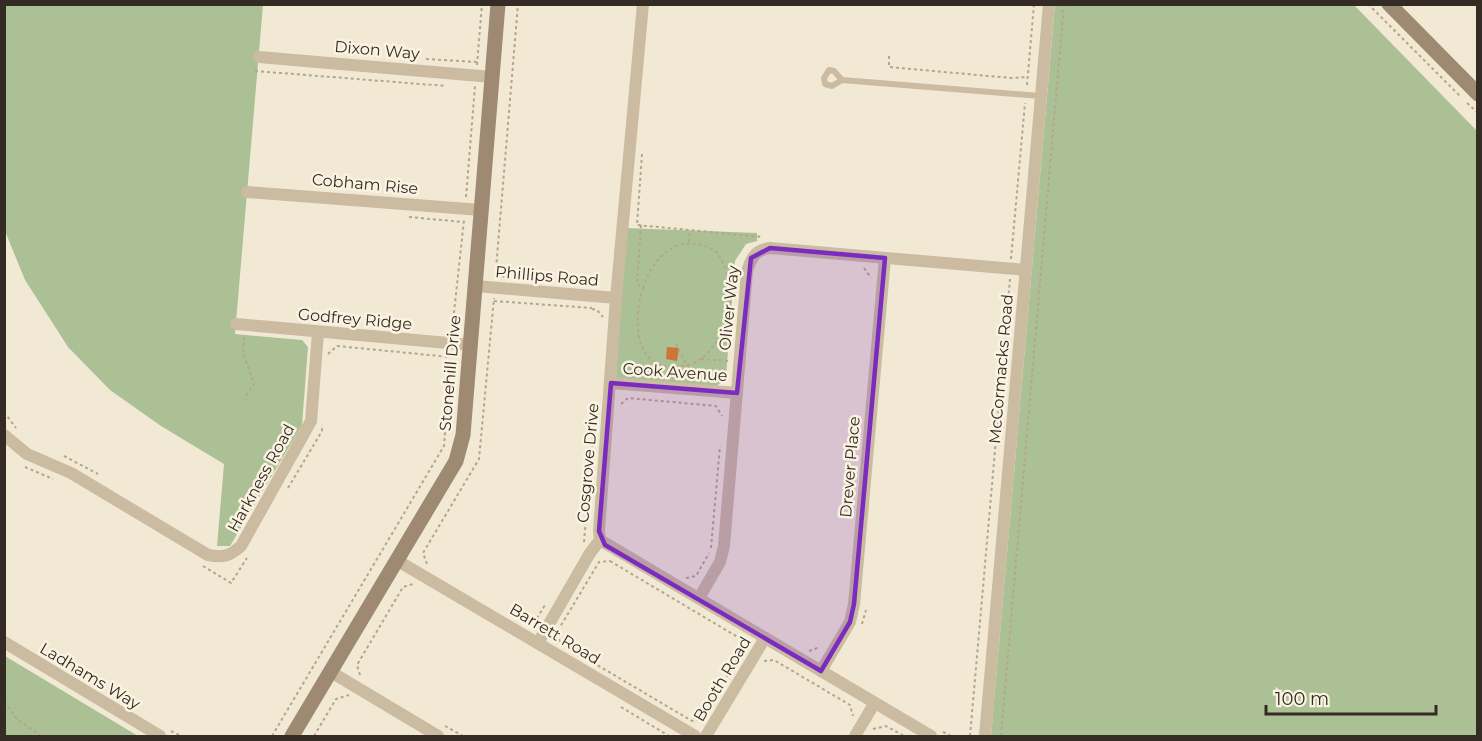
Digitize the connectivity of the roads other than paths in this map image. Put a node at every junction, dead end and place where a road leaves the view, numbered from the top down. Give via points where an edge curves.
1 (498, 4) edge
2 (643, 4) edge
3 (1049, 4) edge
4 (1389, 4) edge
5 (259, 57) dead end
6 (492, 77) junction
7 (842, 80) dead end
8 (1478, 94) edge
9 (1041, 96) junction
10 (247, 192) dead end
11 (481, 210) junction
12 (885, 258) junction
13 (1026, 270) junction
14 (476, 286) junction
15 (616, 298) junction
16 (241, 325) road end
17 (318, 333) junction
18 (471, 345) junction
19 (611, 383) junction
20 (737, 393) junction
21 (4, 435) edge
22 (600, 540) junction
23 (398, 561) junction
24 (699, 598) junction
25 (765, 638) junction
26 (4, 642) edge
27 (538, 644) junction
28 (821, 671) junction
29 (331, 672) junction
30 (874, 704) junction
31 (936, 734) edge
32 (160, 736) edge
33 (292, 736) edge
34 (438, 736) edge
35 (695, 736) edge
36 (706, 736) edge
37 (855, 736) edge
38 (985, 736) edge

1 - 6 street, Stonehill Drive
2 - 15 street, Cosgrove Drive
3 - 9 street, McCormacks Road
4 - 8 street
5 - 6 street, Dixon Way
6 - 11 street, Stonehill Drive
7 - 9 lane
9 - 13 street, McCormacks Road
10 - 11 street, Cobham Rise
11 - 14 street, Stonehill Drive
12 - 13 street, Oliver Way
12 - 20 street, Oliver Way via 759,250 751,258 747,272
12 - 28 street, Drever Place via 854,604 850,622
13 - 38 street, McCormacks Road
14 - 15 street, Phillips Road
14 - 18 street, Stonehill Drive
15 - 19 street, Cosgrove Drive
16 - 17 street, Godfrey Ridge
17 - 18 street, Godfrey Ridge via 451,350
17 - 21 street, Harkness Road via 311,422 241,546 231,555 208,555 71,473 27,454
18 - 23 street, Stonehill Drive via 463,435 456,461
19 - 20 street, Cook Avenue
19 - 22 street, Cosgrove Drive
20 - 24 street, Oliver Way via 724,546 720,562
22 - 24 street, Cosgrove Drive
22 - 27 street
23 - 27 street, Barrett Road
23 - 29 street, Stonehill Drive
24 - 25 street, Cosgrove Drive
25 - 28 street, Cosgrove Drive
25 - 36 street, Booth Road
26 - 32 street, Ladhams Way
27 - 35 street, Barrett Road
28 - 30 street, Cosgrove Drive
29 - 33 street, Stonehill Drive
29 - 34 street
30 - 31 street, Cosgrove Drive
30 - 37 street

